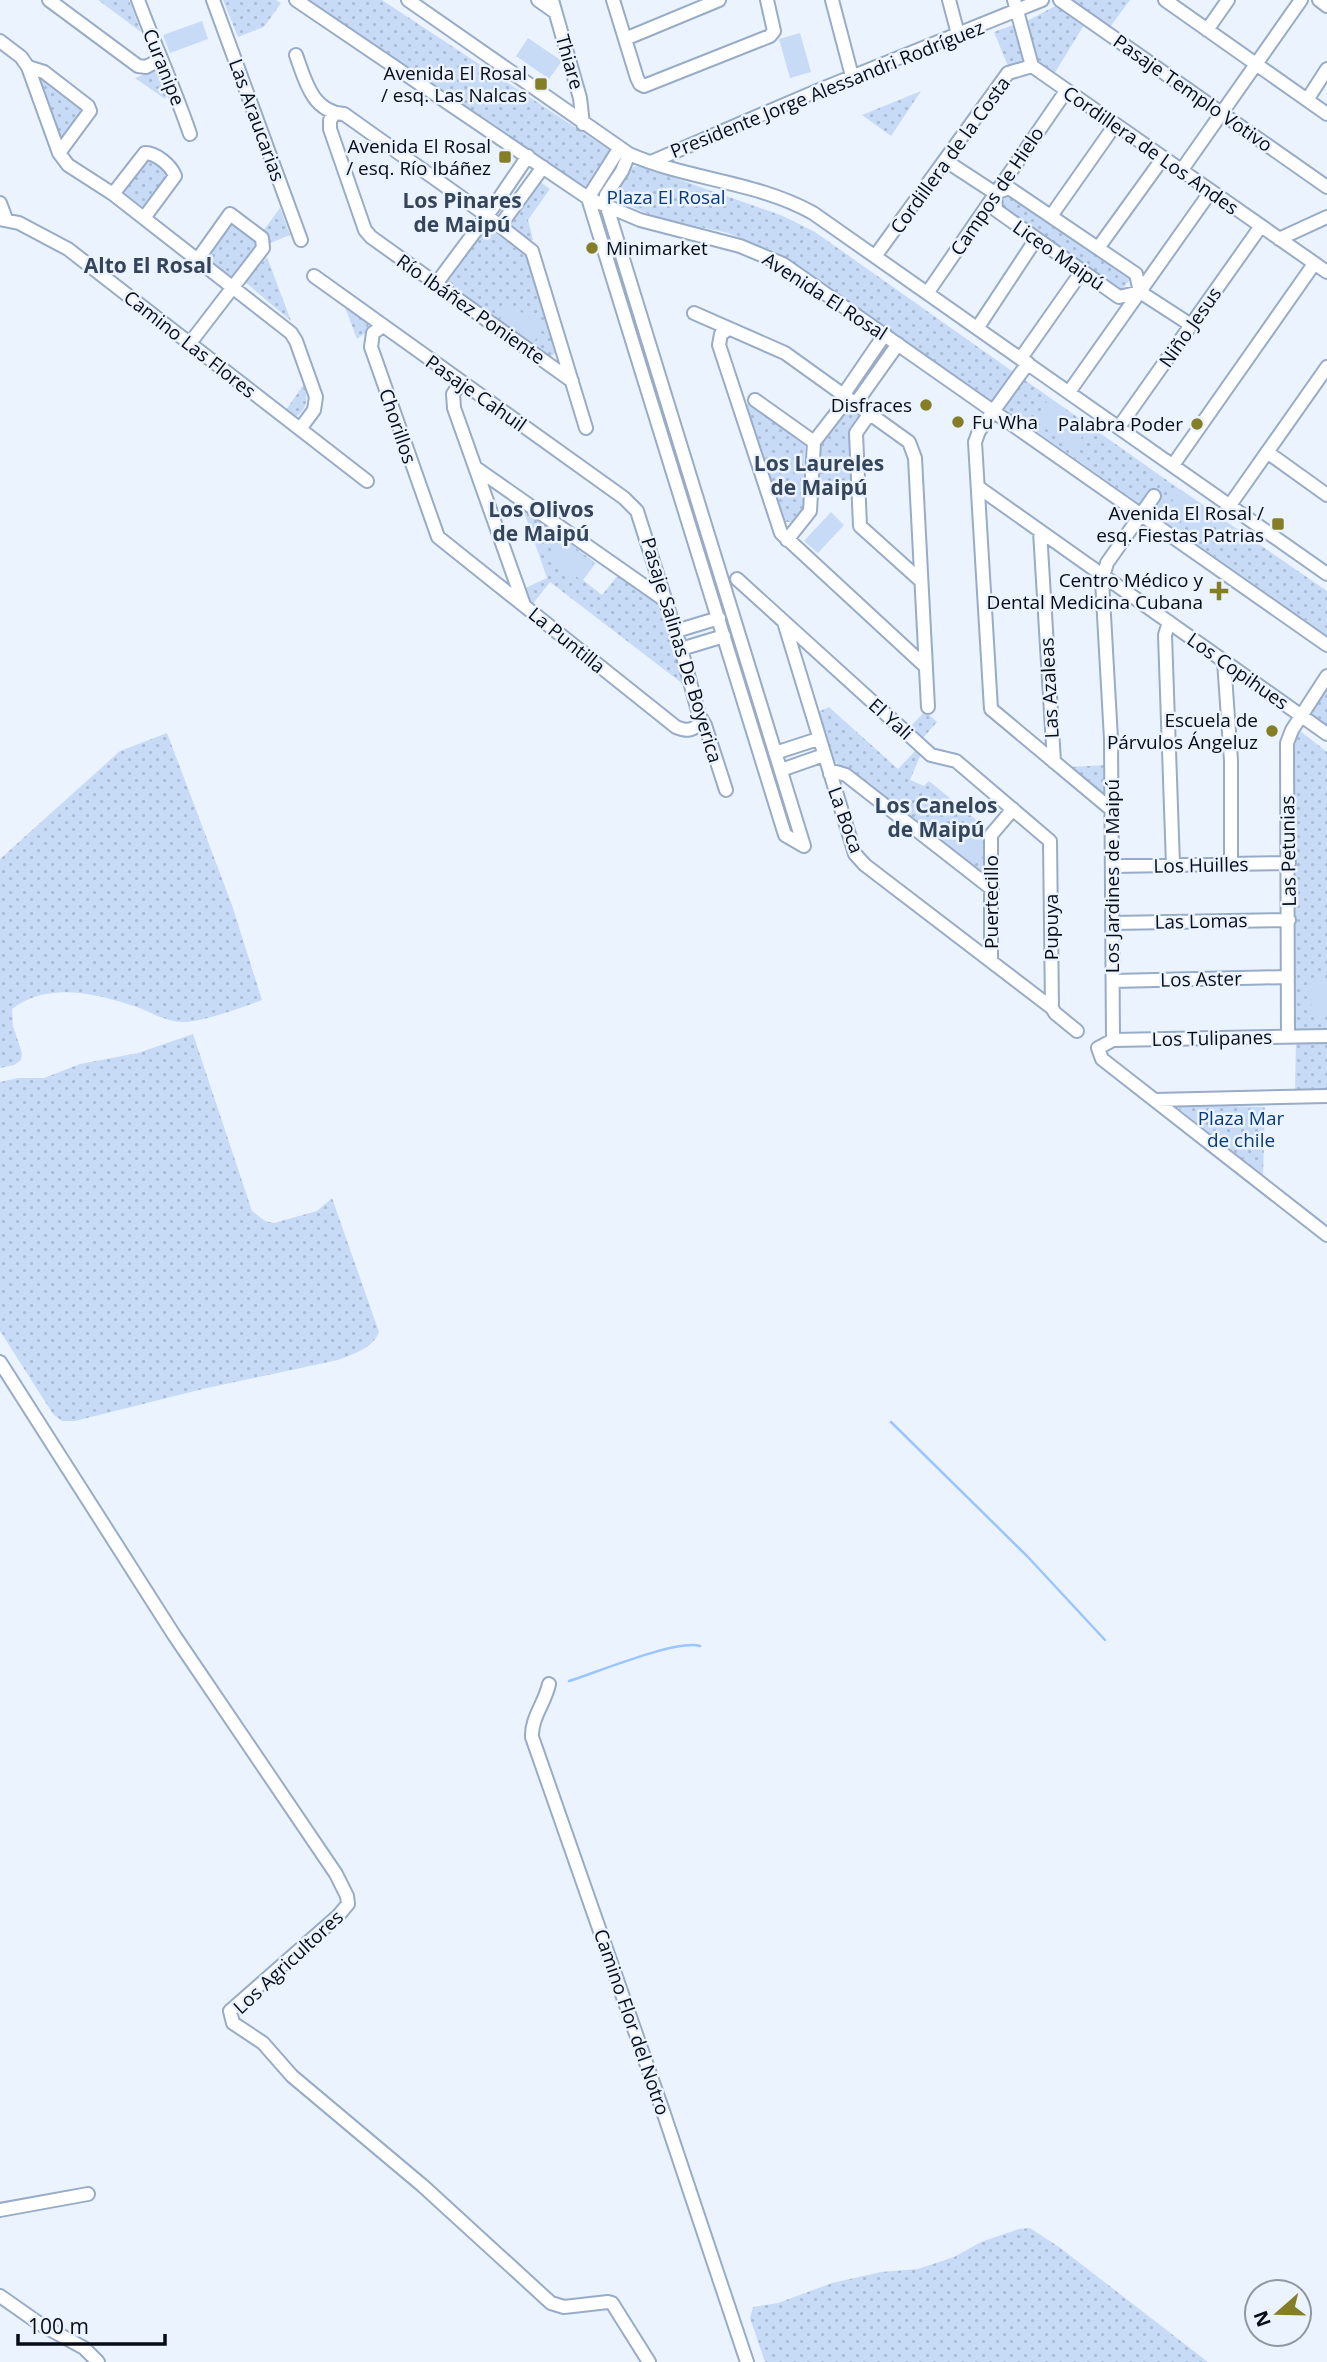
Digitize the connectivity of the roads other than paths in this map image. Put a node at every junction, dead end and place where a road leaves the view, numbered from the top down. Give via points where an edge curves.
1 (49, 0) edge
2 (138, 0) edge
3 (213, 0) edge
4 (296, 0) edge
5 (408, 0) edge
6 (538, 0) edge
7 (613, 0) edge
8 (719, 0) edge
9 (767, 0) edge
10 (832, 0) edge
11 (949, 0) edge
12 (1042, 0) edge
13 (1060, 0) edge
14 (1165, 0) edge
15 (1228, 0) edge
16 (1301, 0) edge
17 (1319, 0) edge
18 (1016, 5) edge
19 (554, 6) edge
20 (1327, 6) edge
21 (1207, 30) junction
22 (958, 34) junction
23 (625, 39) junction
24 (0, 41) edge
25 (296, 55) dead end
26 (159, 60) junction
27 (1256, 64) junction
28 (1032, 66) junction
29 (28, 67) junction
30 (1327, 69) edge
31 (852, 76) junction
32 (1066, 91) junction
33 (1307, 100) junction
34 (335, 113) junction
35 (1222, 113) junction
36 (1327, 114) edge
37 (583, 124) junction
38 (1115, 125) junction
39 (190, 134) dead end
40 (624, 151) junction
41 (59, 153) junction
42 (528, 156) junction
43 (1163, 158) junction
44 (946, 160) junction
45 (651, 162) junction
46 (543, 167) junction
47 (1181, 171) junction
48 (1327, 187) edge
49 (1211, 191) junction
50 (995, 193) junction
51 (113, 194) junction
52 (589, 198) junction
53 (0, 203) edge
54 (607, 207) junction
55 (486, 215) junction
56 (1051, 216) junction
57 (1327, 217) edge
58 (144, 218) junction
59 (3, 219) edge
60 (500, 226) junction
61 (1261, 226) junction
62 (1036, 239) junction
63 (1279, 239) junction
64 (301, 240) dead end
65 (1098, 248) junction
66 (876, 256) junction
67 (198, 259) junction
68 (1314, 264) junction
69 (1082, 271) junction
70 (1327, 272) edge
71 (314, 276) dead end
72 (436, 284) junction
73 (233, 286) junction
74 (928, 292) junction
75 (1140, 292) junction
76 (694, 313) dead end
77 (1191, 325) junction
78 (383, 326) junction
79 (978, 327) junction
80 (727, 330) junction
81 (885, 334) junction
82 (190, 343) junction
83 (898, 344) junction
84 (1024, 360) junction
85 (1327, 366) edge
86 (572, 381) junction
87 (461, 382) junction
88 (1069, 392) junction
89 (849, 399) junction
90 (755, 400) dead end
91 (993, 411) junction
92 (870, 413) junction
93 (1119, 427) junction
94 (586, 428) dead end
95 (300, 429) junction
96 (814, 442) junction
97 (1267, 452) junction
98 (1173, 465) junction
99 (476, 468) junction
100 (367, 481) dead end
101 (978, 487) junction
102 (1325, 491) edge
103 (1154, 496) dead end
104 (1230, 505) junction
105 (637, 511) joint
106 (1140, 514) junction
107 (703, 516) junction
108 (689, 520) junction
109 (434, 529) joint
110 (1040, 531) junction
111 (787, 540) junction
112 (1327, 574) edge
113 (1103, 575) junction
114 (737, 579) dead end
115 (920, 580) junction
116 (666, 601) junction
117 (524, 605) junction
118 (719, 618) junction
119 (784, 622) junction
120 (1169, 622) junction
121 (676, 631) junction
122 (724, 636) junction
123 (1327, 645) edge
124 (681, 649) junction
125 (1223, 661) junction
126 (925, 666) junction
127 (1327, 676) edge
128 (755, 686) junction
129 (741, 690) junction
130 (928, 707) dead end
131 (699, 715) junction
132 (1301, 716) junction
133 (1327, 734) edge
134 (818, 738) junction
135 (775, 753) junction
136 (824, 755) junction
137 (1054, 762) junction
138 (781, 770) junction
139 (830, 774) junction
140 (726, 790) dead end
141 (1013, 809) junction
142 (1112, 810) junction
143 (1051, 846) joint
144 (1289, 863) junction
145 (1231, 864) junction
146 (1173, 865) junction
147 (1112, 866) junction
148 (992, 889) junction
149 (1289, 920) junction
150 (1112, 923) junction
151 (991, 961) junction
152 (1288, 977) junction
153 (1113, 981) junction
154 (1052, 1008) junction
155 (1077, 1031) dead end
156 (1327, 1036) edge
157 (1288, 1037) junction
158 (1113, 1040) junction
159 (1327, 1096) edge
160 (1155, 1100) junction
161 (1327, 1234) edge
162 (0, 1362) edge
163 (549, 1684) dead end
164 (88, 2194) dead end
165 (0, 2210) edge
166 (0, 2296) edge
167 (98, 2362) edge
168 (649, 2362) edge
169 (747, 2362) edge

1 - 26 street via 138,66
2 - 26 street, Curanipe
3 - 64 street, Las Araucarias
4 - 42 street, Avenida El Rosal
5 - 37 street
6 - 19 street
7 - 23 street
8 - 23 street
9 - 23 street via 774,24 770,36 649,86 640,84
10 - 31 street
11 - 22 street
12 - 18 street, Presidente Jorge Alessandri Rodríguez
13 - 35 street, Pasaje Templo Votivo
14 - 21 street
15 - 21 street
16 - 27 street
17 - 20 street
18 - 22 street, Presidente Jorge Alessandri Rodríguez
18 - 28 street
19 - 37 street, Thiare
21 - 27 street
22 - 31 street, Presidente Jorge Alessandri Rodríguez
24 - 29 street
25 - 34 street via 312,97
26 - 39 street, Curanipe via 167,69
27 - 33 street
27 - 35 street
28 - 32 street, Cordillera de Los Andes
28 - 44 street, Cordillera de la Costa via 1008,73
29 - 41 street
29 - 41 street via 44,72 90,111
30 - 33 street
31 - 45 street, Presidente Jorge Alessandri Rodríguez
32 - 38 street, Cordillera de Los Andes
32 - 50 street, Campos de Hielo
33 - 36 street
34 - 55 street via 344,114
34 - 72 street, Río Ibáñez Poniente via 330,129 365,230
35 - 47 street
35 - 48 street, Pasaje Templo Votivo
37 - 40 street
38 - 43 street, Cordillera de Los Andes
38 - 56 street
40 - 45 street
40 - 52 street
40 - 54 street via 622,171 606,195
41 - 51 street via 77,172
42 - 46 street, Avenida El Rosal
42 - 55 street
43 - 47 street, Cordillera de Los Andes
43 - 65 street
44 - 50 street
44 - 66 street, Cordillera de la Costa
45 - 66 street via 788,200
46 - 52 street, Avenida El Rosal
46 - 60 street
47 - 49 street, Cordillera de Los Andes
49 - 61 street, Cordillera de Los Andes
49 - 75 street
50 - 56 street via 1009,188
50 - 62 street, Liceo Maipú via 996,210
50 - 74 street, Campos de Hielo
51 - 58 street
51 - 58 street via 145,153 170,167 175,176
52 - 54 street, Avenida El Rosal
52 - 108 street
53 - 59 street
54 - 81 street, Avenida El Rosal via 770,257
54 - 107 street
55 - 60 street
55 - 72 street
56 - 65 street
57 - 63 street
58 - 67 street
59 - 82 street, Camino Las Flores via 68,249
60 - 86 street via 533,251
61 - 63 street, Cordillera de Los Andes
61 - 77 street, Niño Jesus
62 - 69 street, Liceo Maipú
62 - 79 street
63 - 68 street, Cordillera de Los Andes
65 - 75 street via 1136,274
66 - 74 street
67 - 73 street
67 - 73 street via 230,214 262,238 263,248
68 - 70 street, Cordillera de Los Andes
68 - 98 street
69 - 75 street, Liceo Maipú via 1119,297
69 - 84 street
71 - 78 street, Pasaje Cahuil
72 - 86 street, Río Ibáñez Poniente
73 - 82 street
73 - 95 street via 296,341 316,397 314,410
74 - 79 street
75 - 77 street
75 - 88 street
76 - 80 street
77 - 93 street, Niño Jesus
78 - 87 street, Pasaje Cahuil
78 - 109 street, Chorillos via 373,333 371,347
79 - 84 street
80 - 89 street via 785,353
80 - 111 street via 719,345 777,525
81 - 83 street, Avenida El Rosal
81 - 89 street
82 - 95 street, Camino Las Flores
83 - 89 street
83 - 91 street, Avenida El Rosal
84 - 88 street
84 - 91 street
85 - 97 street
86 - 94 street
87 - 99 street via 453,400
87 - 105 street, Pasaje Cahuil
88 - 93 street
89 - 92 street
89 - 96 street
90 - 96 street
91 - 101 street via 976,438
91 - 106 street, Avenida El Rosal
92 - 115 street via 909,442 915,458
92 - 115 street via 856,433 860,526
93 - 98 street
95 - 100 street, Camino Las Flores
96 - 111 street via 810,511
97 - 102 street
97 - 104 street
98 - 104 street
99 - 116 street
99 - 117 street
101 - 110 street, Los Copihues
101 - 137 street via 991,709
103 - 106 street
104 - 112 street
105 - 116 street, Pasaje Salinas De Boyerica
106 - 113 street
106 - 123 street, Avenida El Rosal
107 - 108 street
107 - 128 street
108 - 118 street
109 - 117 street, La Puntilla via 443,543
110 - 113 street, Los Copihues
110 - 137 street, Las Azaleas
111 - 126 street
113 - 120 street, Los Copihues
113 - 142 street, Los Jardines de Maipú
114 - 119 street, El Yali
115 - 126 street
116 - 121 street, Pasaje Salinas De Boyerica
117 - 131 street, La Puntilla via 676,727 692,730 699,725
118 - 121 street
118 - 122 street
119 - 134 street, La Boca
119 - 141 street, El Yali via 932,755 956,761
120 - 125 street, Los Copihues
120 - 146 street via 1165,635
121 - 124 street, Pasaje Salinas De Boyerica
122 - 124 street
122 - 129 street
124 - 131 street, Pasaje Salinas De Boyerica
125 - 132 street, Los Copihues
125 - 145 street via 1231,761
126 - 130 street
127 - 132 street, Las Petunias
128 - 129 street
128 - 135 street
129 - 138 street via 785,835 804,846
131 - 140 street, Pasaje Salinas De Boyerica
132 - 133 street, Los Copihues
132 - 144 street, Las Petunias via 1287,743
134 - 135 street
134 - 136 street, La Boca
135 - 138 street
136 - 138 street
136 - 139 street, La Boca
137 - 142 street
139 - 148 street via 846,775
139 - 151 street, La Boca via 859,860
141 - 143 street, El Yali
141 - 148 street, Puertecillo via 991,835
142 - 147 street, Los Jardines de Maipú
143 - 154 street, Pupuya
144 - 145 street, Los Huilles
144 - 149 street, Las Petunias
145 - 146 street, Los Huilles
146 - 147 street, Los Huilles
147 - 150 street, Los Jardines de Maipú
148 - 151 street, Puertecillo
149 - 150 street, Las Lomas
149 - 152 street, Las Petunias
150 - 153 street, Los Jardines de Maipú
151 - 154 street, La Boca
152 - 153 street, Los Aster
152 - 157 street, Las Petunias
153 - 158 street, Los Jardines de Maipú
154 - 155 street, La Boca
156 - 157 street, Los Tulipanes
157 - 158 street, Los Tulipanes
158 - 160 street, Los Tulipanes via 1098,1048 1102,1059
159 - 160 street
160 - 161 street
162 - 168 street, Los Agricultores via 347,1896 348,1904 338,1916 230,2011 233,2023 263,2043 292,2076 423,2186 551,2303 564,2307 612,2303
163 - 169 street, Camino Flor del Notro via 533,1722 532,1737
164 - 165 street
166 - 167 street via 84,2348

